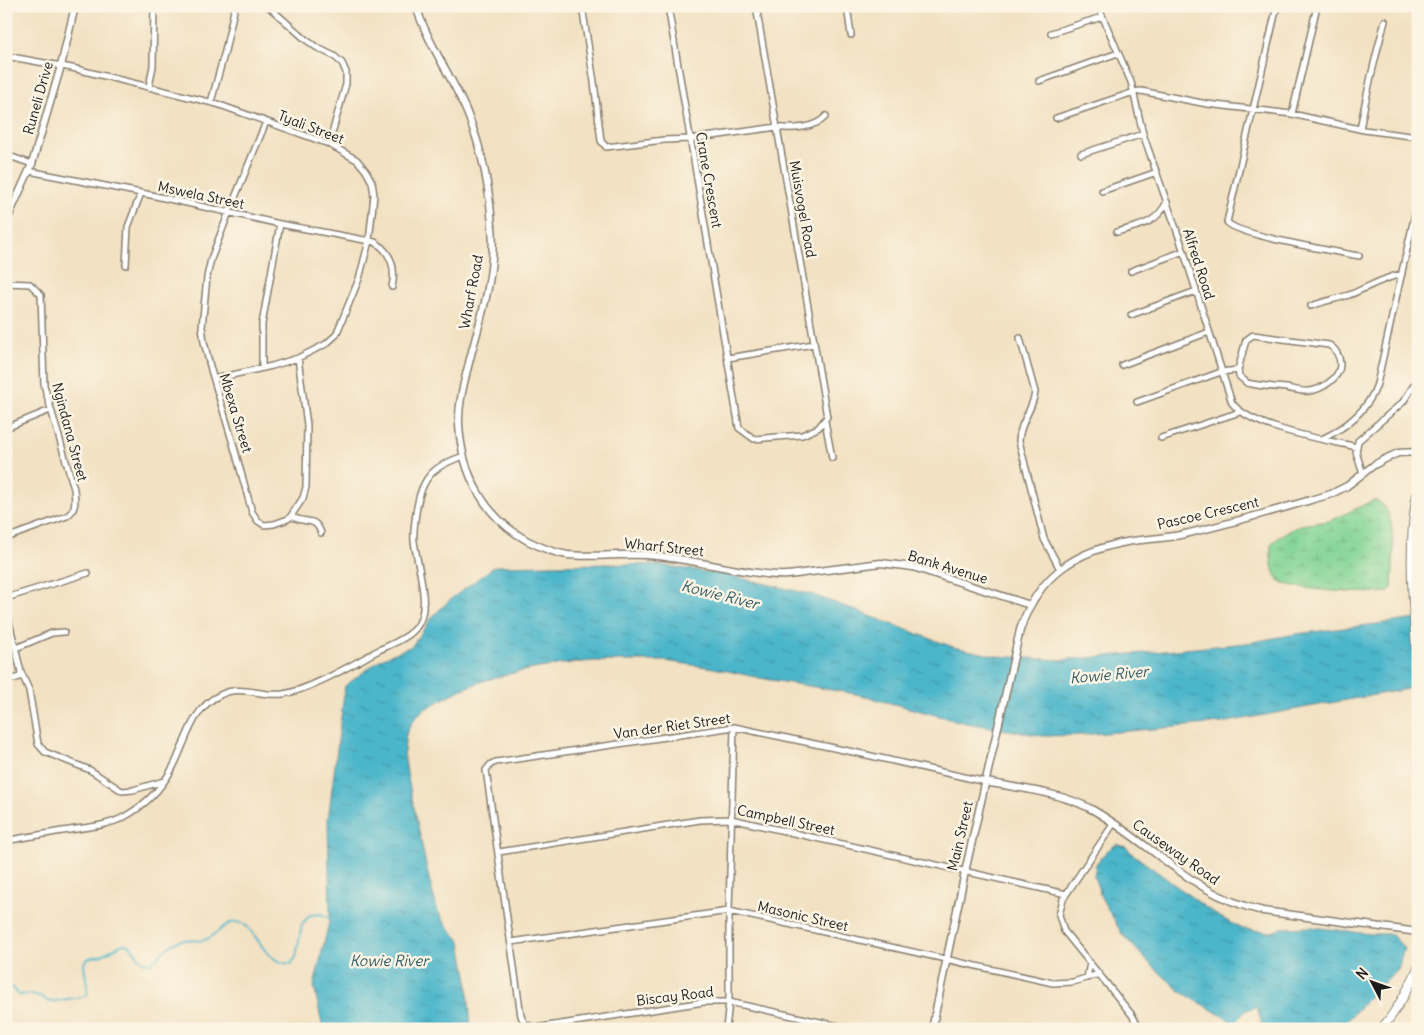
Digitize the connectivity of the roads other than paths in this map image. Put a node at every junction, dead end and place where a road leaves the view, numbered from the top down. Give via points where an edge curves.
1 (75, 6) edge
2 (154, 6) edge
3 (235, 6) edge
4 (268, 6) edge
5 (416, 6) edge
6 (582, 6) edge
7 (668, 6) edge
8 (756, 6) edge
9 (847, 6) edge
10 (1098, 6) edge
11 (1277, 6) edge
12 (1317, 6) edge
13 (1102, 17) junction
14 (1385, 21) dead end
15 (1051, 33) dead end
16 (851, 35) dead end
17 (1118, 53) junction
18 (6, 56) edge
19 (61, 66) junction
20 (1039, 80) dead end
21 (149, 87) junction
22 (1134, 92) junction
23 (211, 102) junction
24 (1253, 109) junction
25 (1292, 114) junction
26 (826, 116) dead end
27 (1056, 118) dead end
28 (266, 122) junction
29 (777, 127) junction
30 (1360, 129) junction
31 (1143, 134) junction
32 (1417, 138) edge
33 (691, 139) junction
34 (329, 144) junction
35 (1081, 154) dead end
36 (6, 155) edge
37 (31, 167) junction
38 (1157, 172) junction
39 (1102, 191) dead end
40 (141, 193) junction
41 (1418, 200) edge
42 (1167, 202) junction
43 (229, 212) junction
44 (6, 222) edge
45 (280, 224) junction
46 (1117, 232) dead end
47 (369, 241) junction
48 (1184, 251) junction
49 (1359, 256) dead end
50 (126, 266) dead end
51 (1131, 271) dead end
52 (1402, 274) junction
53 (6, 283) edge
54 (392, 288) dead end
55 (1196, 291) junction
56 (1311, 306) dead end
57 (1131, 315) dead end
58 (1209, 332) junction
59 (1020, 338) dead end
60 (814, 344) junction
61 (298, 358) junction
62 (728, 358) junction
63 (1122, 365) dead end
64 (262, 368) junction
65 (1238, 370) junction
66 (1221, 372) junction
67 (1418, 378) edge
68 (214, 379) junction
69 (1137, 402) dead end
70 (50, 410) junction
71 (1240, 412) junction
72 (826, 419) junction
73 (6, 428) edge
74 (1161, 438) dead end
75 (1322, 439) junction
76 (1357, 447) junction
77 (1418, 452) edge
78 (464, 456) junction
79 (832, 458) dead end
80 (1362, 474) junction
81 (1418, 489) edge
82 (291, 516) junction
83 (322, 533) dead end
84 (6, 538) edge
85 (556, 552) joint
86 (1060, 569) junction
87 (88, 573) dead end
88 (768, 574) joint
89 (6, 598) edge
90 (1030, 606) junction
91 (6, 610) edge
92 (64, 632) dead end
93 (16, 648) junction
94 (1015, 650) joint
95 (21, 672) junction
96 (1418, 673) edge
97 (6, 681) edge
98 (734, 727) junction
99 (164, 781) junction
100 (986, 782) junction
101 (731, 819) junction
102 (1114, 823) junction
103 (6, 841) edge
104 (499, 852) junction
105 (965, 872) junction
106 (1066, 894) junction
107 (729, 911) junction
108 (1418, 932) edge
109 (511, 942) junction
110 (947, 960) junction
111 (1090, 963) junction
112 (1418, 968) edge
113 (1099, 974) junction
114 (1087, 978) junction
115 (729, 1002) junction
116 (530, 1028) edge
117 (726, 1029) edge
118 (852, 1029) edge
119 (932, 1029) edge
120 (1140, 1029) edge
121 (1381, 1029) edge

1 - 19 street, Runeli Drive
2 - 21 street via 153,66
3 - 23 street
4 - 34 street via 306,40 334,56 346,72 346,84
5 - 78 street, Wharf Road via 476,134 491,208 493,230 489,278 460,408 459,427
6 - 33 street via 604,146
7 - 33 street, Crane Crescent
8 - 29 street, Muisvogel Road
9 - 16 street
10 - 13 street, Alfred Road
11 - 24 street
12 - 25 street
13 - 15 street
13 - 17 street, Alfred Road
14 - 30 street
17 - 20 street
17 - 22 street, Alfred Road
18 - 19 street, Tyali Street
19 - 21 street, Tyali Street
19 - 37 street, Runeli Drive
21 - 23 street, Tyali Street
22 - 24 street
22 - 27 street
22 - 31 street, Alfred Road
23 - 28 street, Tyali Street
24 - 25 street
24 - 49 street via 1228,216 1230,225 1290,242
25 - 30 street
26 - 29 street via 820,122 807,125
28 - 34 street, Tyali Street
28 - 43 street, Mbexa Street
29 - 33 street
29 - 60 street, Muisvogel Road
30 - 32 street
31 - 35 street
31 - 38 street, Alfred Road
33 - 62 street, Crane Crescent
34 - 47 street, Tyali Street via 357,160 372,182 374,200
36 - 37 street, Mswela Street
37 - 40 street, Mswela Street
37 - 44 street, Runeli Drive
38 - 39 street
38 - 42 street, Alfred Road
40 - 43 street, Mswela Street
40 - 50 street via 128,227
41 - 52 street
42 - 46 street via 1161,215 1150,222
42 - 48 street, Alfred Road
43 - 45 street, Mswela Street
43 - 68 street, Mbexa Street via 209,267 203,320 204,342
45 - 47 street, Mswela Street
45 - 64 street via 262,324
47 - 54 street via 380,245 390,258 394,275
47 - 61 street, Tyali Street via 360,279 336,334 326,344
48 - 51 street
48 - 55 street, Alfred Road
52 - 56 street
52 - 75 street via 1373,397 1353,418
53 - 70 street, Ngindana Street via 30,284 41,295 43,370
55 - 57 street
55 - 58 street, Alfred Road
58 - 63 street
58 - 66 street, Alfred Road
59 - 86 street via 1035,392 1019,432 1019,441 1044,539
60 - 62 street
60 - 72 street, Muisvogel Road
61 - 64 street, Tyali Street
61 - 82 street via 306,418 306,487
62 - 72 street, Crane Crescent via 739,428 749,437 761,440 802,435 814,431
64 - 68 street, Tyali Street
65 - 65 street via 1239,376 1247,383 1309,391 1333,379 1340,363 1329,345 1253,335 1246,340
65 - 66 street
66 - 69 street
66 - 71 street, Alfred Road via 1232,403
67 - 76 street via 1403,402 1361,438
68 - 82 street, Mbexa Street via 252,512 264,525
70 - 73 street
70 - 84 street, Ngindana Street via 74,489 74,509 67,516
71 - 74 street
71 - 75 street
72 - 79 street, Muisvogel Road
75 - 76 street
76 - 80 street via 1356,457
77 - 80 street, Pascoe Crescent via 1391,456
78 - 85 street, Wharf Road via 472,482 488,509 518,535
78 - 99 street via 434,470 418,500 414,534 423,610 415,629 297,691 274,694 233,690 214,698 195,718
80 - 86 street, Pascoe Crescent via 1331,494 1183,535 1100,548
81 - 96 main road via 1412,540
82 - 83 street via 315,522
85 - 88 street, Wharf Street via 568,555 660,556
86 - 90 street, Pascoe Crescent
87 - 89 street
88 - 90 street, Bank Avenue via 781,576 889,563 913,567
90 - 94 street, Pascoe Crescent
91 - 93 street
92 - 93 street via 52,633
93 - 95 street
94 - 100 street, Main Street
95 - 97 street via 20,677
95 - 99 street via 29,690 38,744 45,752 90,770 122,791
98 - 100 street, Van der Riet Street
98 - 101 street
98 - 104 street, Van der Riet Street via 496,762 488,766 486,775
99 - 103 street via 143,804 113,822
100 - 102 street, Causeway Road via 1069,800
100 - 105 street, Main Street
101 - 104 street, Campbell Street via 700,820
101 - 105 street, Campbell Street
101 - 107 street
102 - 106 street
102 - 108 street, Causeway Road via 1196,884 1243,906
104 - 109 street
105 - 106 street, Campbell Street
105 - 110 street, Main Street
106 - 111 street via 1060,909 1060,923
107 - 109 street, Masonic Street
107 - 110 street, Masonic Street
107 - 115 street
109 - 116 street via 522,1016
110 - 114 street, Masonic Street via 1053,983
110 - 119 street, Main Street
111 - 113 street
111 - 114 street
112 - 121 main road via 1407,991
113 - 114 street, Masonic Street
113 - 120 street
115 - 116 street, Biscay Road via 704,1002
115 - 117 street
115 - 118 street, Biscay Road

